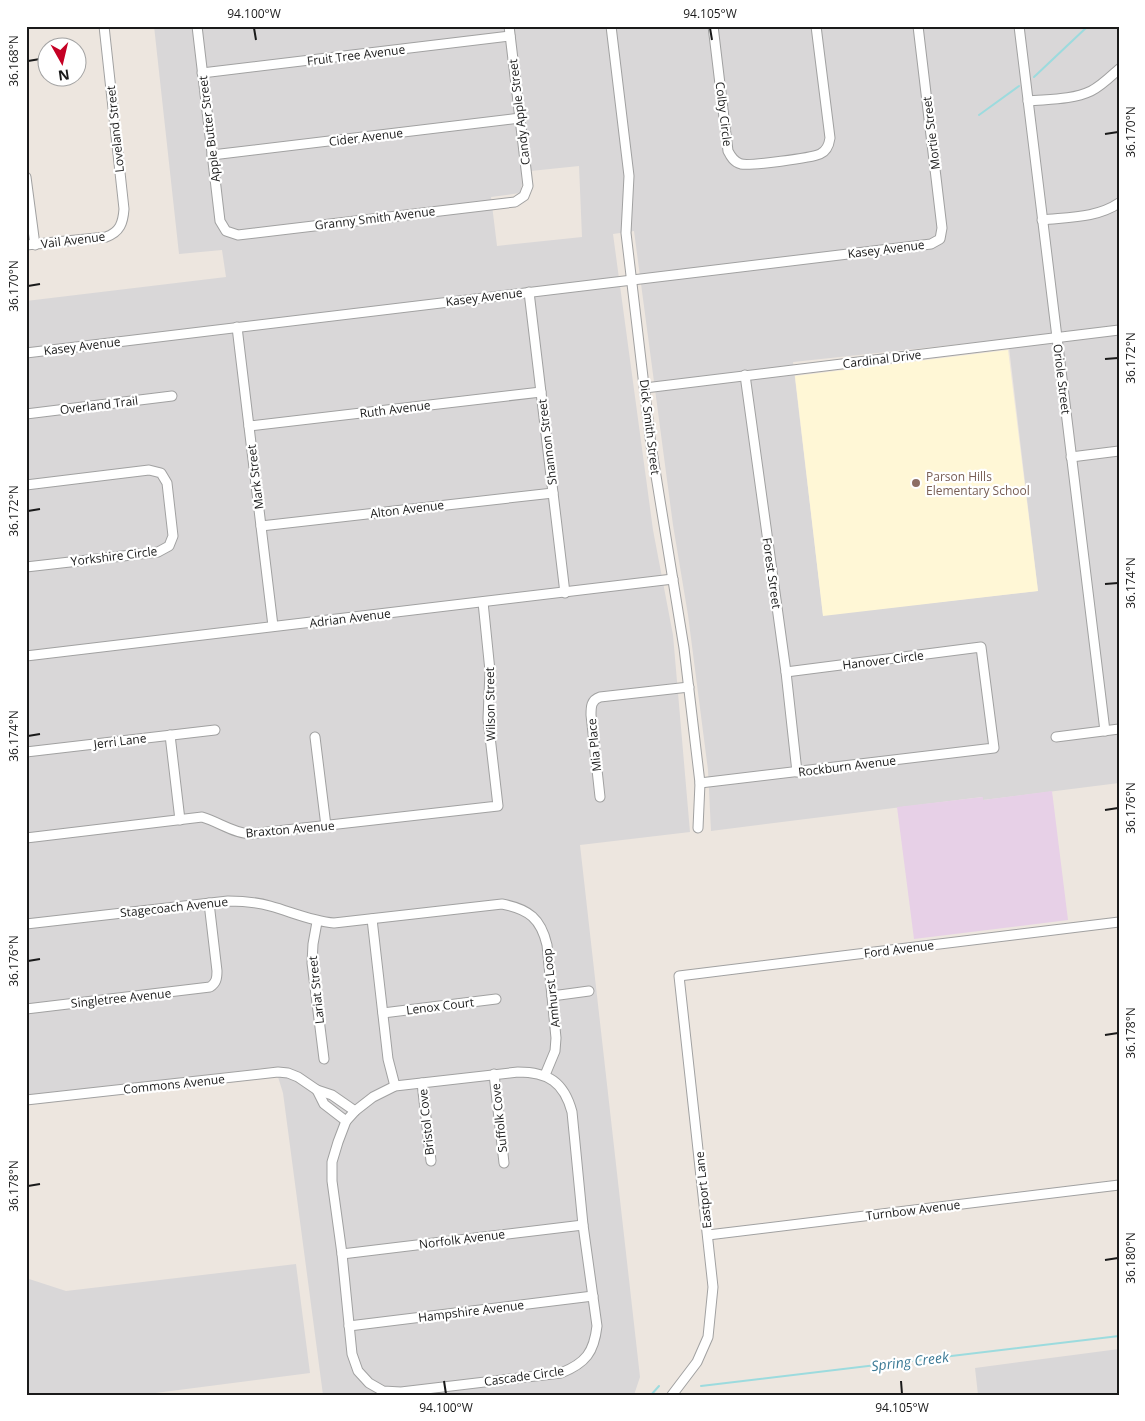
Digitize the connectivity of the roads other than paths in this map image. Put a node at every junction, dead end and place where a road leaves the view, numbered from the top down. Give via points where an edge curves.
1 (104, 26) edge
2 (197, 26) edge
3 (509, 26) edge
4 (611, 26) edge
5 (713, 26) edge
6 (816, 26) edge
7 (918, 26) edge
8 (1020, 26) edge
9 (510, 36) junction
10 (1119, 69) edge
11 (202, 73) junction
12 (1028, 102) junction
13 (520, 118) junction
14 (212, 155) junction
15 (26, 177) edge
16 (524, 196) joint
17 (1119, 204) edge
18 (1042, 220) junction
19 (118, 230) joint
20 (226, 231) joint
21 (940, 239) joint
22 (31, 245) edge
23 (631, 280) junction
24 (529, 292) junction
25 (237, 327) junction
26 (1119, 330) edge
27 (1057, 339) junction
28 (26, 353) edge
29 (745, 375) junction
30 (645, 388) junction
31 (541, 392) junction
32 (172, 396) dead end
33 (26, 414) edge
34 (249, 426) junction
35 (1119, 451) edge
36 (1071, 457) junction
37 (26, 485) edge
38 (553, 493) junction
39 (261, 526) junction
40 (26, 567) edge
41 (673, 580) junction
42 (565, 593) junction
43 (483, 602) junction
44 (273, 626) junction
45 (26, 656) edge
46 (786, 672) junction
47 (689, 687) junction
48 (1119, 729) edge
49 (215, 730) dead end
50 (1105, 731) junction
51 (170, 735) junction
52 (315, 737) dead end
53 (1056, 737) dead end
54 (994, 748) joint
55 (26, 752) edge
56 (797, 772) junction
57 (700, 783) junction
58 (600, 797) dead end
59 (498, 806) joint
60 (180, 820) junction
61 (326, 826) junction
62 (698, 828) dead end
63 (26, 838) edge
64 (209, 903) junction
65 (372, 919) junction
66 (318, 922) junction
67 (350, 922) joint
68 (1119, 922) edge
69 (26, 924) edge
70 (679, 976) joint
71 (589, 991) dead end
72 (552, 996) junction
73 (496, 999) dead end
74 (26, 1009) edge
75 (383, 1013) junction
76 (324, 1059) dead end
77 (494, 1074) junction
78 (544, 1075) junction
79 (422, 1083) junction
80 (395, 1086) junction
81 (317, 1090) junction
82 (26, 1100) edge
83 (355, 1111) junction
84 (346, 1121) junction
85 (431, 1161) dead end
86 (504, 1163) dead end
87 (1119, 1185) edge
88 (583, 1225) junction
89 (708, 1235) junction
90 (342, 1254) junction
91 (593, 1296) junction
92 (349, 1326) junction
93 (672, 1395) edge

1 - 19 street, Loveland Street via 124,209
2 - 11 street, Apple Butter Street
3 - 9 street, Candy Apple Street
4 - 23 street, Dick Smith Street via 629,176 625,224
5 - 6 street, Colby Circle via 728,150 736,162 749,164 815,156 829,145
7 - 21 street, Mortie Street via 942,228
8 - 12 street, Oriole Street
9 - 11 street, Fruit Tree Avenue
9 - 13 street, Candy Apple Street
10 - 12 street via 1090,92
11 - 14 street, Apple Butter Street
12 - 18 street, Oriole Street
13 - 14 street, Cider Avenue
13 - 16 street, Candy Apple Street via 528,186
14 - 20 street, Apple Butter Street via 220,221
15 - 22 street
16 - 20 street, Granny Smith Avenue via 515,202 238,235
17 - 18 street via 1095,214
18 - 27 street, Oriole Street
19 - 22 street, Vail Avenue via 106,237
21 - 23 street, Kasey Avenue via 931,244
23 - 24 street, Kasey Avenue
23 - 30 street, Dick Smith Street
24 - 25 street, Kasey Avenue
24 - 31 street, Shannon Street
25 - 28 street, Kasey Avenue
25 - 34 street, Mark Street
26 - 27 street, Cardinal Drive
27 - 29 street, Cardinal Drive
27 - 36 street, Oriole Street
29 - 30 street, Cardinal Drive
29 - 46 street, Forest Street
30 - 41 street, Dick Smith Street
31 - 34 street, Ruth Avenue
31 - 38 street, Shannon Street
32 - 33 street, Overland Trail
34 - 39 street, Mark Street
35 - 36 street
36 - 50 street, Oriole Street
37 - 40 street, Yorkshire Circle via 155,471 167,483 173,536 169,546 158,552
38 - 39 street, Alton Avenue
38 - 42 street, Shannon Street
39 - 44 street, Mark Street
41 - 42 street, Adrian Avenue
41 - 47 street, Dick Smith Street
42 - 43 street, Adrian Avenue
43 - 44 street, Adrian Avenue
43 - 59 street, Wilson Street via 490,671 488,719
44 - 45 street, Adrian Avenue
46 - 54 street, Hanover Circle via 981,648
46 - 56 street, Forest Street
47 - 57 street, Dick Smith Street
47 - 58 street, Mia Place via 600,697 593,701 591,716
48 - 50 street
49 - 51 street, Jerri Lane
50 - 53 street
51 - 55 street, Jerri Lane
51 - 60 street
52 - 61 street
54 - 56 street, Rockburn Avenue
56 - 57 street, Rockburn Avenue
57 - 62 street, Dick Smith Street
59 - 61 street, Braxton Avenue
60 - 61 street, Braxton Avenue via 213,820 240,834
60 - 63 street, Braxton Avenue
64 - 66 street, Stagecoach Avenue via 254,902
64 - 69 street, Stagecoach Avenue
64 - 74 street, Singletree Avenue via 218,971 214,984 204,989
65 - 67 street, Amhurst Loop
65 - 72 street, Amhurst Loop via 502,904 523,910 532,915 544,935
65 - 75 street
66 - 67 street, Stagecoach Avenue
66 - 76 street, Lariat Street via 312,954
68 - 70 street, Ford Avenue
70 - 89 street, Eastport Lane
71 - 72 street
72 - 78 street, Amhurst Loop via 555,1051
73 - 75 street, Lenox Court
75 - 80 street via 388,1059
77 - 78 street, Cascade Circle via 525,1072
77 - 79 street, Cascade Circle
77 - 86 street, Suffolk Cove
78 - 88 street, Cascade Circle via 560,1086 569,1100
79 - 80 street, Cascade Circle
79 - 85 street, Bristol Cove
80 - 83 street, Cascade Circle
81 - 82 street, Commons Avenue via 298,1077 278,1072
81 - 83 street, Commons Avenue via 332,1094
81 - 84 street, Commons Avenue via 324,1104
83 - 84 street, Cascade Circle
84 - 90 street, Cascade Circle via 332,1162
87 - 89 street, Turnbow Avenue
88 - 90 street, Norfolk Avenue
88 - 91 street, Cascade Circle
89 - 93 street, Eastport Lane via 714,1287 708,1337 697,1362
90 - 92 street, Cascade Circle
91 - 92 street, Hampshire Avenue
91 - 92 street, Cascade Circle via 597,1326 595,1342 587,1358 576,1368 561,1373 401,1392 383,1391 358,1371 352,1354

